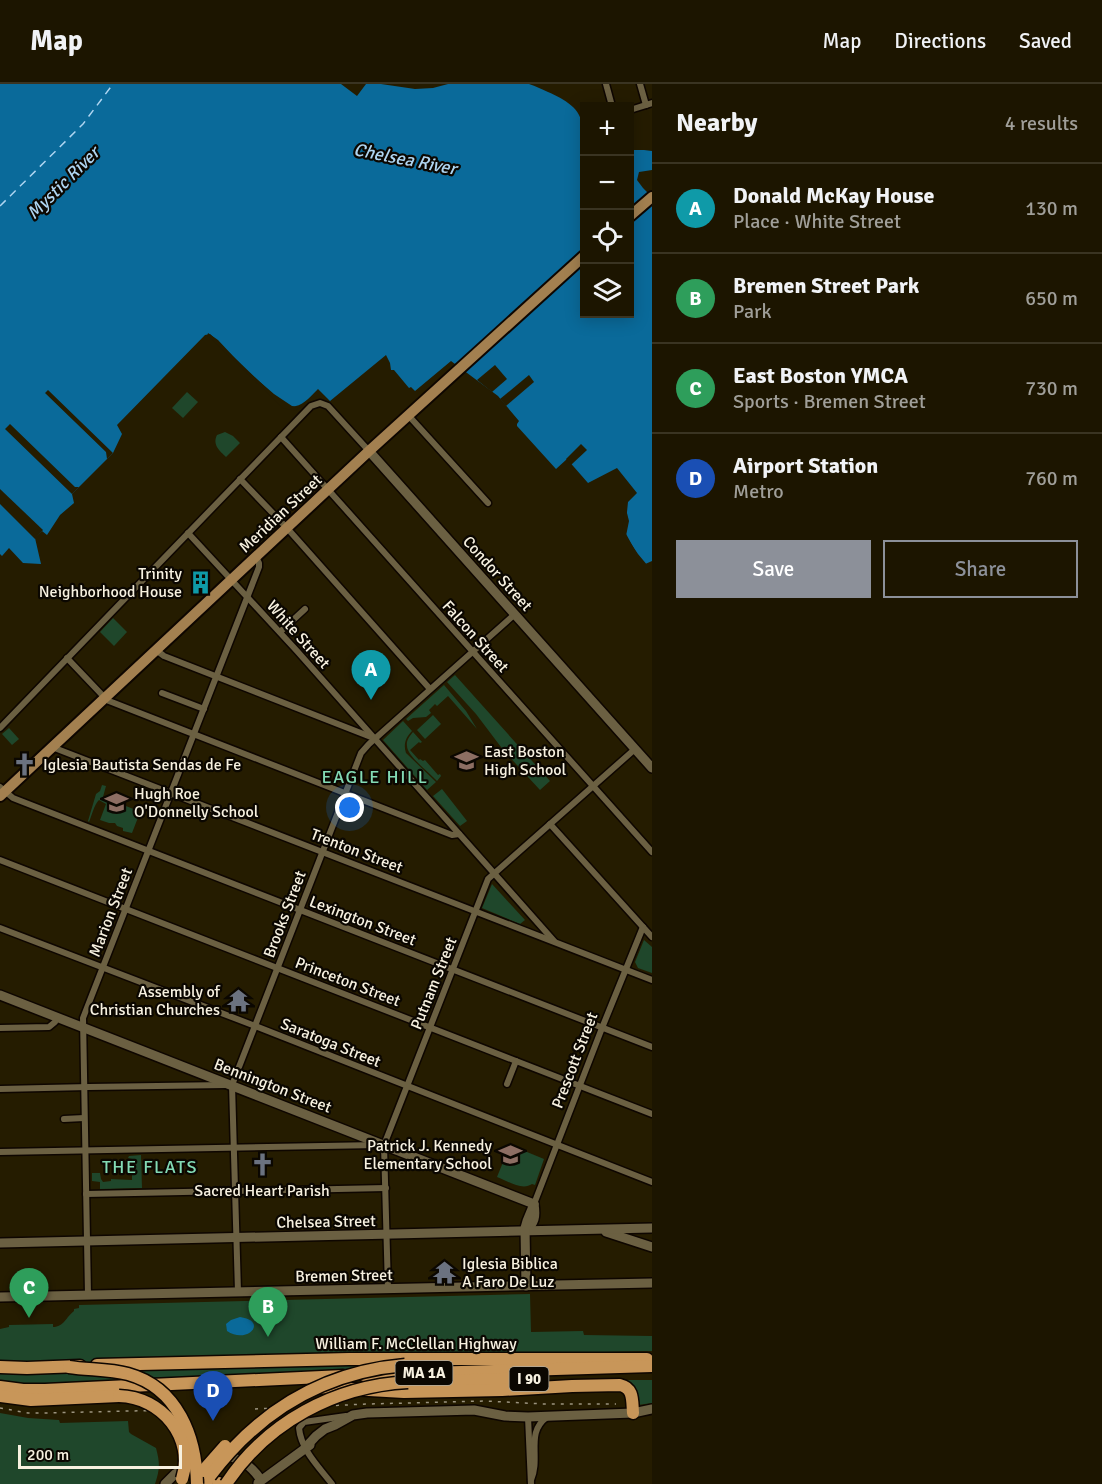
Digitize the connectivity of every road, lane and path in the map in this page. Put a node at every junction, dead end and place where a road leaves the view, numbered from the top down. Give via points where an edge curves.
1 (606, 84) edge
2 (640, 84) edge
3 (611, 102) edge
4 (649, 104) edge
5 (634, 109) edge
6 (652, 197) edge
7 (634, 213) edge
8 (580, 261) edge
9 (408, 415) junction
10 (280, 437) junction
11 (369, 451) junction
12 (240, 479) junction
13 (328, 489) junction
14 (488, 503) dead end
15 (287, 528) junction
16 (188, 533) junction
17 (256, 557) junction
18 (231, 580) junction
19 (247, 597) junction
20 (305, 609) dead end
21 (515, 614) junction
22 (280, 632) junction
23 (156, 650) junction
24 (473, 652) junction
25 (67, 658) junction
26 (216, 676) junction
27 (430, 689) junction
28 (162, 693) dead end
29 (105, 698) junction
30 (204, 709) junction
31 (0, 728) edge
32 (194, 734) junction
33 (374, 739) junction
34 (52, 747) junction
35 (635, 749) junction
36 (652, 768) edge
37 (593, 786) junction
38 (2, 792) edge
39 (171, 793) junction
40 (345, 794) junction
41 (550, 824) junction
42 (459, 834) junction
43 (148, 851) junction
44 (323, 852) junction
45 (652, 852) edge
46 (0, 860) edge
47 (494, 873) junction
48 (126, 909) junction
49 (300, 910) junction
50 (475, 911) junction
51 (643, 927) junction
52 (0, 928) edge
53 (652, 937) edge
54 (556, 943) junction
55 (103, 968) junction
56 (278, 968) junction
57 (452, 970) junction
58 (626, 970) junction
59 (652, 980) edge
60 (0, 995) edge
61 (57, 1017) junction
62 (255, 1026) junction
63 (82, 1027) junction
64 (429, 1027) junction
65 (0, 1028) edge
66 (602, 1028) junction
67 (652, 1047) edge
68 (516, 1061) junction
69 (507, 1084) dead end
70 (232, 1085) junction
71 (406, 1086) junction
72 (580, 1086) junction
73 (84, 1088) junction
74 (0, 1089) edge
75 (652, 1114) edge
76 (84, 1118) junction
77 (64, 1119) dead end
78 (384, 1144) junction
79 (557, 1145) junction
80 (234, 1147) junction
81 (85, 1150) junction
82 (0, 1152) edge
83 (652, 1182) edge
84 (386, 1188) junction
85 (236, 1191) junction
86 (86, 1194) junction
87 (535, 1209) junction
88 (652, 1228) edge
89 (556, 1230) junction
90 (595, 1230) junction
91 (525, 1231) junction
92 (387, 1234) junction
93 (236, 1238) junction
94 (87, 1241) junction
95 (0, 1243) edge
96 (652, 1247) edge
97 (652, 1283) edge
98 (526, 1286) junction
99 (388, 1289) junction
100 (238, 1292) junction
101 (88, 1295) junction
102 (0, 1297) edge
103 (405, 1361) junction
104 (651, 1366) edge
105 (0, 1367) edge
106 (69, 1367) junction
107 (196, 1383) junction
108 (0, 1388) edge
109 (0, 1396) edge
110 (652, 1409) edge
111 (633, 1413) junction
112 (353, 1415) junction
113 (549, 1415) junction
114 (528, 1417) junction
115 (305, 1448) junction
116 (213, 1480) edge
117 (259, 1482) edge
118 (531, 1482) edge
119 (188, 1483) edge
120 (165, 1484) edge
121 (332, 1484) edge

1 - 3 street
2 - 4 street
4 - 5 street
6 - 7 main road
8 - 9 main road, Meridian Street
9 - 11 main road, Meridian Street
9 - 14 street
10 - 11 street, Condor Street via 311,405 320,403 328,406
10 - 12 street
10 - 13 street, Falcon Street
11 - 13 main road, Meridian Street
11 - 21 main road, Condor Street
12 - 15 street
12 - 16 street
13 - 15 main road, Meridian Street
13 - 24 street, Falcon Street
15 - 17 main road, Meridian Street
15 - 27 street
16 - 18 street, White Street
16 - 25 street
17 - 18 main road, Meridian Street
17 - 19 street, Marion Street via 259,566
18 - 19 street, White Street
18 - 23 main road, Meridian Street
19 - 22 street, White Street
19 - 26 street, Marion Street
20 - 22 street
21 - 24 street, Brooks Street
21 - 35 main road, Condor Street
22 - 33 street, White Street
23 - 26 street
23 - 29 main road, Meridian Street
24 - 27 street, Brooks Street
24 - 37 street, Falcon Street
25 - 29 street
25 - 31 street
26 - 30 street, Marion Street
26 - 33 street
27 - 33 street, Brooks Street
28 - 30 street
29 - 32 street
29 - 34 main road, Meridian Street
30 - 32 street, Marion Street
32 - 39 street, Marion Street
32 - 40 street
33 - 40 street, Brooks Street via 362,752
33 - 42 street, White Street
34 - 38 main road, Meridian Street
34 - 39 street, Trenton Street
35 - 36 main road, Condor Street
35 - 37 street, Putnam Street
37 - 41 street, Putnam Street
37 - 45 street, Falcon Street
38 - 43 street, Lexington Street
39 - 43 street, Marion Street
39 - 44 street, Trenton Street
40 - 42 street via 452,835
40 - 44 street, Brooks Street
41 - 47 street, Putnam Street
41 - 51 street
42 - 47 street, White Street
43 - 48 street, Marion Street
43 - 49 street, Lexington Street
44 - 49 street, Brooks Street
44 - 50 street, Trenton Street
46 - 48 street, Princeton Street
47 - 50 street, Putnam Street
47 - 54 street, White Street
48 - 55 street, Marion Street
48 - 56 street, Princeton Street
49 - 56 street, Brooks Street
49 - 57 street, Lexington Street
50 - 54 street, Trenton Street
50 - 57 street, Putnam Street
51 - 53 street
51 - 58 street, Prescott Street
52 - 55 street, Saratoga Street
54 - 58 street, Trenton Street
55 - 62 street, Saratoga Street
55 - 63 street, Marion Street
56 - 62 street, Brooks Street
56 - 64 street, Princeton Street
57 - 64 street, Putnam Street
57 - 66 street, Lexington Street
58 - 59 street, Trenton Street
58 - 66 street, Prescott Street
60 - 61 main road, Bennington Street
61 - 63 main road, Bennington Street
61 - 65 street via 49,1027
62 - 70 street, Brooks Street
62 - 71 street, Saratoga Street
63 - 70 main road, Bennington Street
63 - 73 street, Marion Street
64 - 68 street, Princeton Street
64 - 71 street, Putnam Street
66 - 67 street, Lexington Street
66 - 72 street, Prescott Street
68 - 69 street
68 - 72 street, Princeton Street
70 - 73 street
70 - 78 main road, Bennington Street
70 - 80 street, Brooks Street
71 - 78 street, Putnam Street
71 - 79 street, Saratoga Street
72 - 75 street, Princeton Street
72 - 79 street, Prescott Street
73 - 74 street
73 - 76 street, Marion Street
76 - 77 street
76 - 81 street, Marion Street
78 - 80 street
78 - 84 street, Putnam Street
78 - 87 main road, Bennington Street
79 - 83 street, Saratoga Street
79 - 87 street, Prescott Street
80 - 81 street
80 - 85 street, Brooks Street
81 - 82 street
81 - 86 street, Marion Street
84 - 85 street
84 - 92 street, Putnam Street
85 - 86 street
85 - 93 street, Brooks Street
86 - 94 street, Marion Street
87 - 89 main road, Bennington Street via 542,1223
87 - 91 main road, Prescott Street via 532,1225
88 - 90 main road, Chelsea Street
89 - 90 main road, Chelsea Street
89 - 91 main road, Chelsea Street
90 - 96 main road
91 - 92 main road, Chelsea Street
91 - 98 main road
92 - 93 main road, Chelsea Street
92 - 99 street, Putnam Street
93 - 94 main road, Chelsea Street
93 - 100 street, Brooks Street
94 - 95 main road, Chelsea Street
94 - 101 street, Marion Street
97 - 98 main road, Bremen Street
98 - 99 main road, Bremen Street
99 - 100 main road, Bremen Street
100 - 101 main road, Bremen Street
101 - 102 main road, Bremen Street
103 - 104 highway, William F. McClellan Highway via 480,1358
103 - 106 highway, William F. McClellan Highway / MA 1A, bridge
103 - 116 highway, bridge via 339,1377 250,1423 223,1448
104 - 107 highway, William F. McClellan Highway / MA 1A
104 - 116 highway, I 90, bridge via 490,1381 380,1385 341,1395 262,1434
105 - 106 highway, William F. McClellan Highway / MA 1A
106 - 119 highway, bridge via 135,1377 166,1396 188,1431 195,1461
107 - 108 highway, William F. McClellan Highway / MA 1A
107 - 111 highway via 393,1392 620,1385 630,1392
109 - 119 highway, bridge via 31,1400 119,1396 146,1402 170,1420 178,1433
110 - 111 main road
111 - 113 main road
112 - 114 main road via 474,1410
112 - 115 main road
112 - 115 street via 304,1422 299,1428
113 - 114 main road
113 - 118 street via 535,1432 536,1463
114 - 118 street
115 - 117 main road
115 - 121 street
116 - 119 highway
117 - 120 main road via 251,1467 225,1456 187,1467

